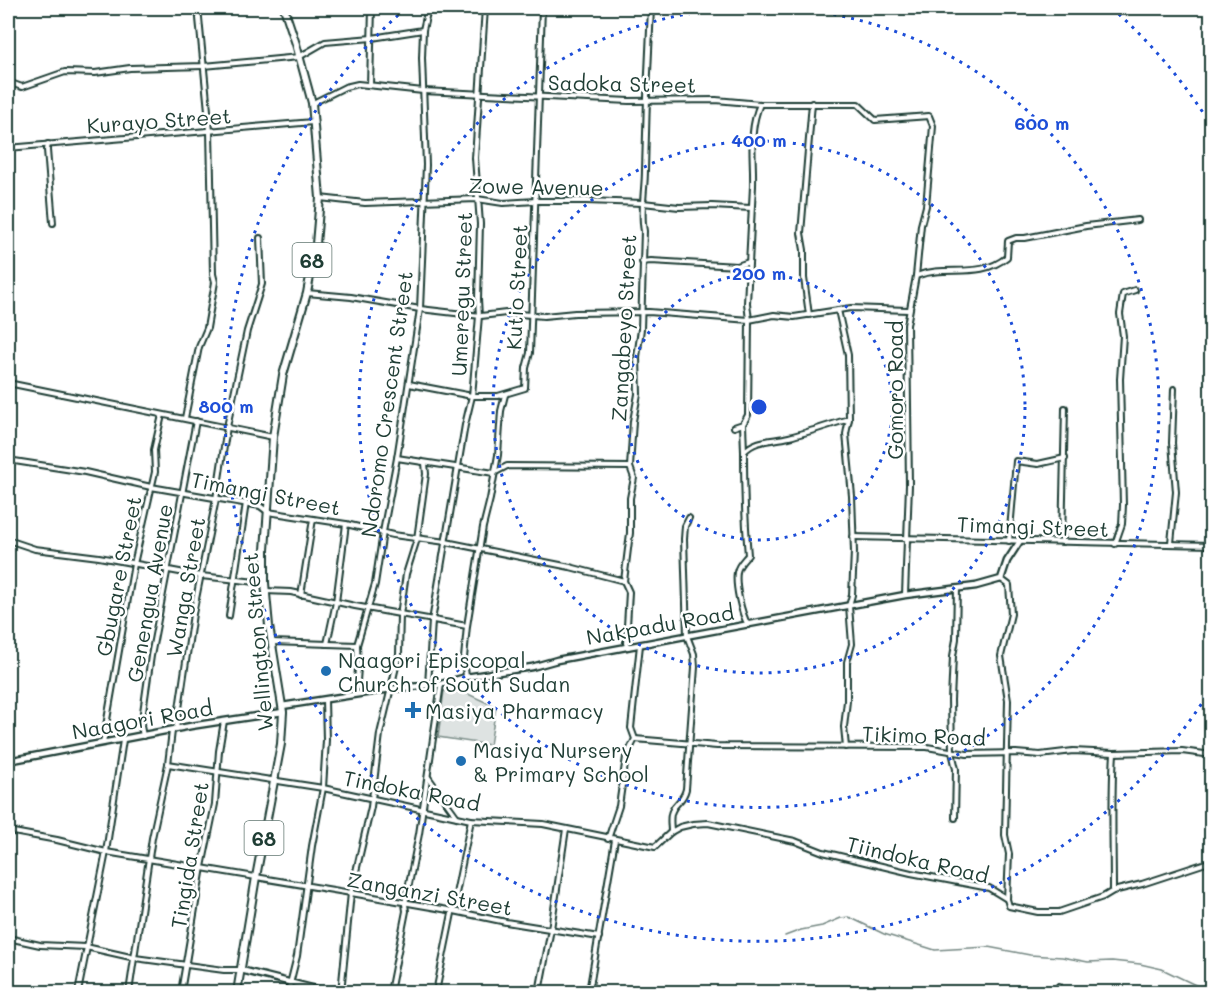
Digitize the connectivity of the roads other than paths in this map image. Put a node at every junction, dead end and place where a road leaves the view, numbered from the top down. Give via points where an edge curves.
1 (198, 8) edge
2 (284, 8) edge
3 (372, 8) edge
4 (428, 8) edge
5 (485, 8) edge
6 (542, 8) edge
7 (651, 8) edge
8 (423, 30) junction
9 (372, 38) junction
10 (299, 57) junction
11 (204, 66) junction
12 (8, 82) edge
13 (370, 85) junction
14 (423, 91) junction
15 (479, 92) junction
16 (539, 96) junction
17 (646, 101) junction
18 (312, 103) junction
19 (812, 103) junction
20 (760, 104) junction
21 (929, 116) joint
22 (314, 122) junction
23 (210, 131) junction
24 (48, 144) junction
25 (8, 148) edge
26 (320, 198) junction
27 (425, 200) junction
28 (478, 200) junction
29 (536, 201) junction
30 (643, 203) junction
31 (751, 208) junction
32 (1138, 220) dead end
33 (54, 223) dead end
34 (260, 238) dead end
35 (642, 262) junction
36 (749, 262) junction
37 (916, 276) junction
38 (1135, 290) dead end
39 (307, 293) junction
40 (420, 309) junction
41 (838, 310) junction
42 (909, 310) junction
43 (641, 312) junction
44 (479, 315) junction
45 (532, 315) junction
46 (808, 315) junction
47 (749, 320) junction
48 (8, 383) edge
49 (409, 384) junction
50 (1174, 389) dead end
51 (506, 395) junction
52 (472, 396) junction
53 (1065, 408) dead end
54 (162, 415) junction
55 (185, 418) junction
56 (849, 419) junction
57 (196, 421) junction
58 (743, 424) junction
59 (227, 427) junction
60 (742, 432) junction
61 (273, 438) junction
62 (744, 452) junction
63 (398, 458) junction
64 (1065, 458) junction
65 (8, 460) edge
66 (425, 463) junction
67 (630, 466) junction
68 (458, 467) junction
69 (494, 472) junction
70 (151, 487) junction
71 (183, 492) junction
72 (216, 499) junction
73 (246, 503) junction
74 (268, 512) junction
75 (689, 518) dead end
76 (313, 519) junction
77 (346, 524) junction
78 (383, 532) junction
79 (853, 537) junction
80 (906, 538) junction
81 (417, 539) junction
82 (8, 540) edge
83 (1020, 541) junction
84 (447, 542) junction
85 (1009, 542) junction
86 (1062, 542) junction
87 (1171, 543) junction
88 (1115, 544) junction
89 (1212, 545) edge
90 (479, 549) junction
91 (134, 564) junction
92 (168, 571) junction
93 (201, 576) junction
94 (1001, 579) junction
95 (235, 580) junction
96 (624, 581) junction
97 (265, 583) junction
98 (957, 588) junction
99 (265, 591) junction
100 (301, 595) junction
101 (905, 595) junction
102 (336, 602) junction
103 (849, 606) junction
104 (368, 608) junction
105 (741, 613) junction
106 (400, 615) junction
107 (229, 616) dead end
108 (433, 619) junction
109 (748, 625) junction
110 (467, 626) junction
111 (737, 627) junction
112 (687, 636) junction
113 (272, 642) junction
114 (327, 644) junction
115 (357, 645) junction
116 (640, 645) junction
117 (628, 647) junction
118 (466, 677) junction
119 (441, 684) junction
120 (428, 685) junction
121 (391, 688) junction
122 (356, 694) junction
123 (325, 699) junction
124 (283, 709) junction
125 (224, 721) junction
126 (174, 730) junction
127 (143, 736) junction
128 (635, 739) junction
129 (123, 740) junction
130 (103, 743) junction
131 (688, 745) junction
132 (846, 747) junction
133 (952, 752) junction
134 (1007, 753) junction
135 (1114, 753) junction
136 (1212, 755) edge
137 (8, 760) edge
138 (168, 764) junction
139 (217, 772) junction
140 (427, 777) junction
141 (274, 782) junction
142 (323, 788) junction
143 (371, 799) junction
144 (422, 809) junction
145 (458, 817) junction
146 (955, 818) dead end
147 (471, 820) junction
148 (566, 829) junction
149 (8, 831) edge
150 (671, 832) junction
151 (608, 839) junction
152 (615, 840) junction
153 (106, 852) junction
154 (149, 858) junction
155 (1212, 861) edge
156 (202, 867) junction
157 (256, 877) junction
158 (306, 886) junction
159 (1113, 891) junction
160 (351, 893) junction
161 (1006, 899) junction
162 (405, 904) junction
163 (454, 911) junction
164 (551, 929) junction
165 (599, 937) junction
166 (8, 938) edge
167 (86, 947) junction
168 (135, 958) junction
169 (186, 964) junction
170 (241, 970) junction
171 (290, 981) junction
172 (1059, 986) dead end
173 (78, 993) edge
174 (129, 993) edge
175 (182, 993) edge
176 (237, 993) edge
177 (288, 993) edge
178 (328, 993) edge
179 (341, 993) edge
180 (390, 993) edge
181 (436, 993) edge
182 (539, 993) edge
183 (589, 993) edge
184 (1059, 993) edge

1 - 11 street
2 - 10 main road, Wellington Street / 68
3 - 9 street
4 - 8 street, Ndoromo Crescent Street
5 - 15 street, Umeregu Street
6 - 16 street, Kutio Street
7 - 17 street, Zangabeyo Street
8 - 9 street
8 - 14 street, Ndoromo Crescent Street
9 - 10 street via 325,42
9 - 13 street
10 - 11 street
10 - 18 main road, Wellington Street / 68
11 - 12 street via 64,72 22,87
11 - 23 street
13 - 14 street, Sadoka Street
13 - 18 street, Sadoka Street via 345,87
14 - 15 street, Sadoka Street
14 - 27 street, Ndoromo Crescent Street
15 - 16 street, Sadoka Street
15 - 28 street, Umeregu Street
16 - 17 street, Sadoka Street
16 - 29 street, Kutio Street
17 - 20 street, Sadoka Street
17 - 30 street, Zangabeyo Street
18 - 22 main road, Wellington Street / 68
19 - 20 street, Sadoka Street
19 - 21 street, Sadoka Street via 858,105 874,120
19 - 46 street via 801,233
20 - 31 street via 752,136
21 - 37 street, Gomoro Road via 933,126
22 - 23 street, Kurayo Street
22 - 26 main road, Wellington Street / 68
23 - 24 street, Kurayo Street
23 - 55 street via 215,282
24 - 25 street, Kurayo Street
24 - 33 street
26 - 27 street, Zowe Avenue via 365,203
26 - 39 main road, Wellington Street / 68
27 - 28 street, Zowe Avenue
27 - 40 street, Ndoromo Crescent Street
28 - 29 street, Zowe Avenue
28 - 44 street, Umeregu Street
29 - 30 street, Zowe Avenue
29 - 45 street, Kutio Street
30 - 31 street, Zowe Avenue
30 - 35 street, Zangabeyo Street
31 - 36 street
32 - 37 street via 1016,238 1008,241 1007,257 1000,263 972,272 928,272
34 - 59 street, Wanga Street via 262,284 247,332
35 - 36 street via 737,266
35 - 43 street, Zangabeyo Street
36 - 47 street
37 - 42 street, Gomoro Road
38 - 88 street via 1123,294 1120,314 1122,524
39 - 40 street
39 - 61 main road, Wellington Street / 68 via 283,375
40 - 44 street
40 - 49 street, Ndoromo Crescent Street
41 - 42 street
41 - 46 street
41 - 56 street via 848,355
42 - 80 street, Gomoro Road
43 - 45 street
43 - 47 street
43 - 67 street, Zangabeyo Street
44 - 45 street
44 - 52 street, Umeregu Street
45 - 51 street, Kutio Street via 525,388
46 - 47 street
47 - 58 street via 748,415
48 - 54 street
49 - 52 street
49 - 63 street, Ndoromo Crescent Street
50 - 87 street via 1172,443 1176,492
51 - 52 street
51 - 69 street
52 - 68 street, Umeregu Street
53 - 64 street
54 - 55 street
54 - 70 street, Gbugare Street
55 - 57 street
56 - 62 street via 758,443
56 - 79 street via 846,434
57 - 59 street
57 - 71 street, Genengua Avenue
58 - 60 street
58 - 60 street via 735,427
59 - 61 street
59 - 72 street, Wanga Street
60 - 62 street
61 - 74 main road, Wellington Street / 68
62 - 105 street via 748,555 737,572
63 - 66 street
63 - 78 street, Ndoromo Crescent Street
64 - 85 street via 1038,464 1016,461
64 - 86 street
65 - 70 street, Timangi Street
66 - 68 street
66 - 81 street
67 - 69 street via 507,466
67 - 96 street, Zangabeyo Street via 634,478
68 - 69 street
68 - 84 street, Umeregu Street
69 - 90 street
70 - 71 street, Timangi Street
70 - 91 street, Gbugare Street
71 - 72 street, Timangi Street
71 - 92 street, Genengua Avenue
72 - 73 street, Timangi Street
72 - 93 street, Wanga Street
73 - 74 street, Timangi Street
73 - 95 street
74 - 76 street, Timangi Street
74 - 97 main road, Wellington Street / 68
75 - 112 street via 684,539
76 - 77 street, Timangi Street
76 - 100 street
77 - 78 street, Timangi Street
77 - 102 street
78 - 81 street, Timangi Street
78 - 104 street, Ndoromo Crescent Street
79 - 80 street, Timangi Street
79 - 103 street
80 - 85 street, Timangi Street
80 - 101 street, Gomoro Road
81 - 84 street, Timangi Street
81 - 106 street via 406,574
82 - 91 street via 35,549
83 - 85 street, Timangi Street
83 - 86 street, Timangi Street
83 - 94 street
84 - 90 street, Timangi Street
84 - 108 street, Umeregu Street
86 - 88 street, Timangi Street
87 - 88 street, Timangi Street
87 - 89 street, Timangi Street
90 - 96 street, Timangi Street
90 - 110 street
91 - 92 street
91 - 130 street, Gbugare Street
92 - 93 street
92 - 127 street, Genengua Avenue via 141,726
93 - 95 street
93 - 126 street, Wanga Street
94 - 98 street, Nakpadu Road
94 - 134 street via 1009,585 1011,614 1001,656 1008,700
95 - 97 street
95 - 107 street
96 - 117 street, Zangabeyo Street via 629,592
97 - 99 main road, Wellington Street / 68
98 - 101 street, Nakpadu Road
98 - 133 street
99 - 100 street
99 - 113 main road, Wellington Street / 68
100 - 102 street
101 - 103 street, Nakpadu Road
102 - 104 street
102 - 114 street
103 - 109 street, Nakpadu Road
103 - 132 street via 852,644 847,662
104 - 106 street
104 - 115 street, Ndoromo Crescent Street
105 - 109 street
105 - 111 street
106 - 108 street
106 - 121 street via 399,654
108 - 110 street
108 - 120 street, Umeregu Street
109 - 111 street, Nakpadu Road
110 - 118 street
111 - 112 street, Nakpadu Road
112 - 116 street, Nakpadu Road
112 - 131 street via 695,668
113 - 114 street
113 - 124 main road, Wellington Street / 68
114 - 115 street
115 - 122 street, Ndoromo Crescent Street
116 - 117 street, Nakpadu Road
116 - 128 street via 631,728
117 - 118 street, Nakpadu Road
118 - 119 street, Nakpadu Road
119 - 120 street, Nakpadu Road
119 - 140 street
120 - 121 street, Nakpadu Road
121 - 122 street, Nakpadu Road
121 - 143 street
122 - 123 street, Nakpadu Road
123 - 124 street, Nakpadu Road
123 - 142 street
124 - 125 street, Naagori Road
124 - 141 main road, Wellington Street / 68
125 - 126 street, Naagori Road
125 - 139 street, Tingida Street
126 - 127 street, Naagori Road
126 - 138 street, Wanga Street
127 - 129 street, Naagori Road
128 - 131 street, Tikimo Road
128 - 151 street via 626,757 620,807
129 - 130 street, Naagori Road
129 - 153 street
130 - 137 street, Naagori Road
131 - 132 street, Tikimo Road
131 - 150 street via 686,789 684,798 672,810
132 - 133 street, Tikimo Road via 927,747
133 - 134 street, Tikimo Road
133 - 146 street via 956,769
134 - 135 street, Tikimo Road
134 - 161 street
135 - 136 street, Tikimo Road via 1182,751
135 - 159 street
138 - 139 street, Tindoka Road
138 - 154 street, Wanga Street
139 - 141 street, Tindoka Road
139 - 156 street, Tingida Street via 215,804
140 - 144 street
140 - 145 street
141 - 142 street, Tindoka Road
141 - 157 main road, Wellington Street / 68
142 - 143 street, Tindoka Road
142 - 158 street
143 - 144 street, Tindoka Road
143 - 160 street
144 - 145 street, Tindoka Road
144 - 162 street
145 - 147 street, Tindoka Road
147 - 148 street, Tindoka Road
147 - 163 street
148 - 151 street, Tindoka Road
148 - 164 street
149 - 153 street, Zanganzi Street
150 - 152 street, Tiindoka Road via 655,847
150 - 161 street, Tiindoka Road via 708,823 989,888
151 - 152 street, Tindoka Road
152 - 165 street
153 - 154 street, Zanganzi Street
153 - 167 street
154 - 156 street, Zanganzi Street
154 - 168 street, Wanga Street
155 - 159 street, Tiindoka Road
156 - 157 street, Zanganzi Street
156 - 169 street, Tingida Street
157 - 158 street, Zanganzi Street
157 - 170 main road, Wellington Street / 68
158 - 160 street, Zanganzi Street
158 - 171 street
159 - 161 street, Tiindoka Road via 1059,912 1009,906
160 - 162 street, Zanganzi Street
160 - 179 street
162 - 163 street, Zanganzi Street
162 - 180 street via 401,946
163 - 164 street, Zanganzi Street
163 - 181 street
164 - 165 street, Zanganzi Street
164 - 182 street
165 - 183 street
166 - 167 street via 40,945
167 - 168 street
167 - 173 street
168 - 169 street
168 - 174 street, Wanga Street
169 - 170 street
169 - 175 street, Tingida Street
170 - 171 street
170 - 176 main road, Wellington Street / 68
171 - 177 street
171 - 178 street
172 - 184 street

